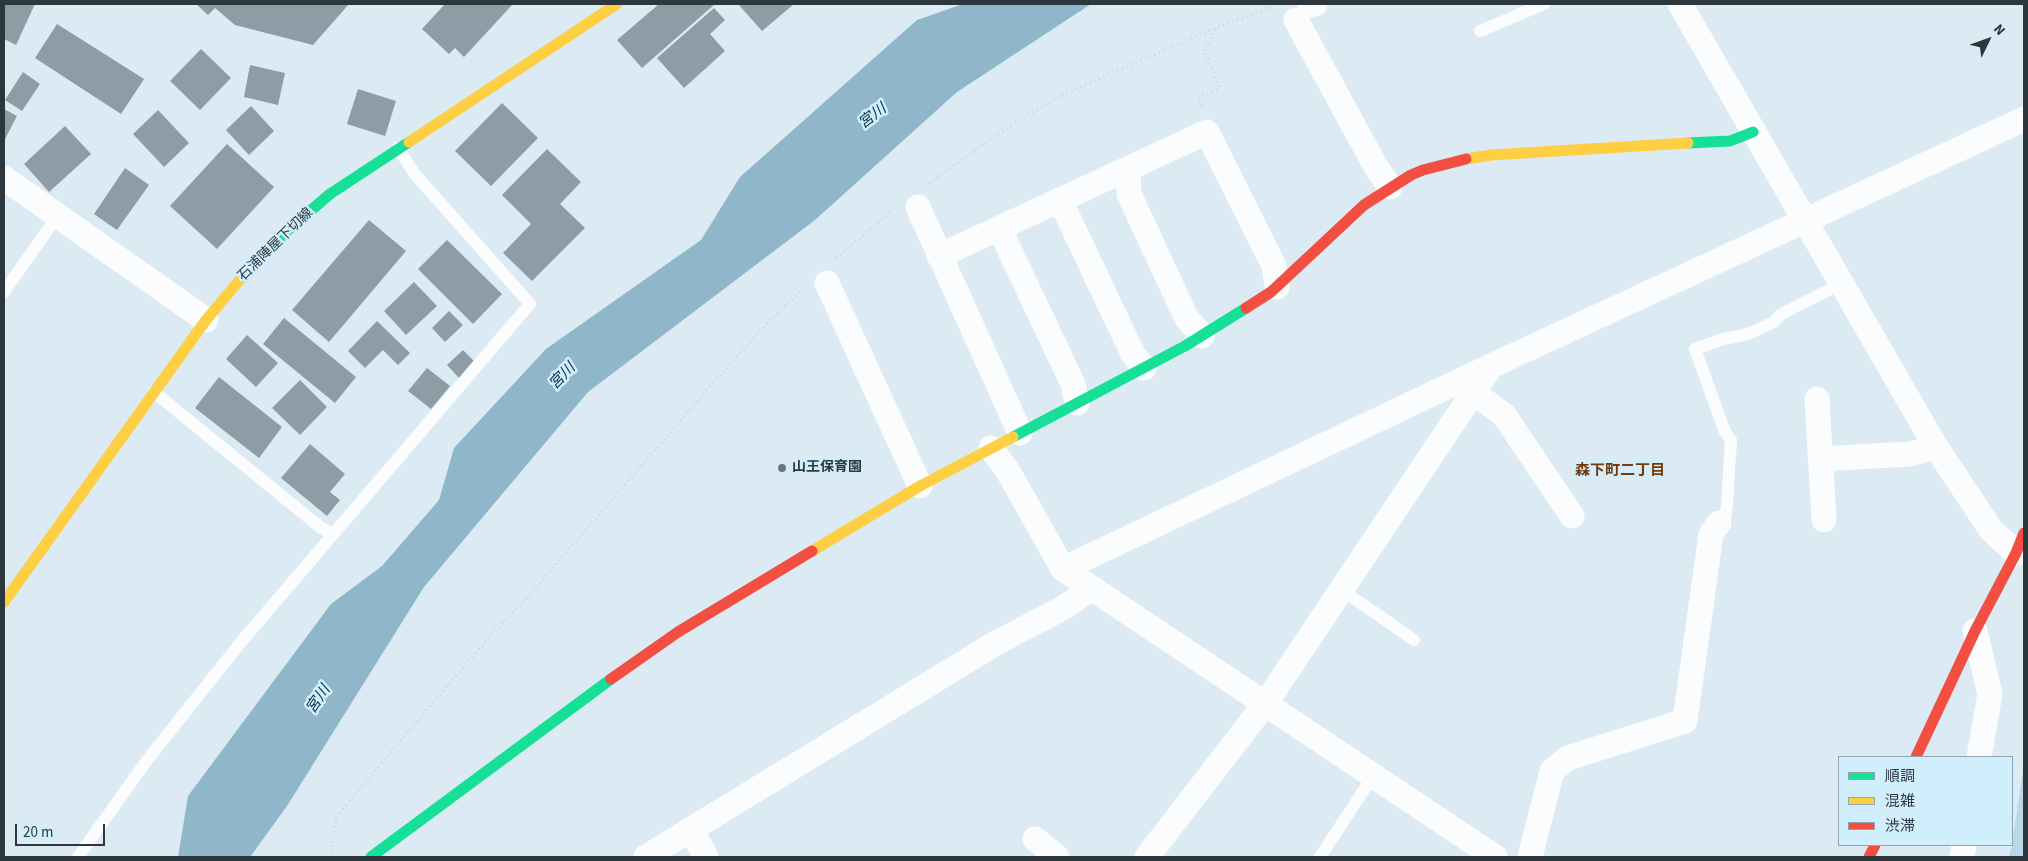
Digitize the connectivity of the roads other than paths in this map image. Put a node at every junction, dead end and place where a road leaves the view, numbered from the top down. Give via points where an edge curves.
1 (617, 4) edge
2 (1544, 4) edge
3 (1680, 4) edge
4 (1307, 10) edge
5 (1480, 31) dead end
6 (2024, 119) edge
7 (1753, 132) junction
8 (398, 148) junction
9 (1128, 169) junction
10 (4, 178) edge
11 (1390, 187) junction
12 (922, 196) road end
13 (1060, 200) junction
14 (58, 215) junction
15 (1806, 221) junction
16 (1000, 228) junction
17 (939, 256) junction
18 (827, 283) dead end
19 (1842, 283) junction
20 (1277, 287) junction
21 (4, 292) edge
22 (206, 320) junction
23 (1202, 336) junction
24 (1491, 366) junction
25 (1144, 368) junction
26 (154, 392) junction
27 (1474, 393) junction
28 (1817, 399) dead end
29 (1077, 403) junction
30 (1020, 433) junction
31 (1936, 446) junction
32 (991, 448) junction
33 (1821, 459) junction
34 (920, 486) junction
35 (1572, 516) dead end
36 (1824, 520) dead end
37 (1719, 523) joint
38 (332, 534) junction
39 (2020, 543) edge
40 (1063, 569) junction
41 (1092, 588) junction
42 (1342, 590) junction
43 (4, 602) edge
44 (1975, 631) junction
45 (1414, 640) dead end
46 (1265, 704) junction
47 (1916, 756) edge
48 (1979, 756) edge
49 (1373, 776) junction
50 (691, 830) junction
51 (1035, 839) dead end
52 (78, 857) edge
53 (371, 857) edge
54 (646, 857) edge
55 (706, 857) edge
56 (1057, 857) edge
57 (1147, 857) edge
58 (1320, 857) edge
59 (1495, 857) edge
60 (1530, 857) edge

1 - 8 street, 石浦陣屋下切線
2 - 5 lane
3 - 7 street
4 - 11 street via 1376,167
6 - 15 street
7 - 11 street via 1730,141 1491,156 1423,170
7 - 15 street
8 - 22 street, 石浦陣屋下切線 via 330,194 289,229 250,267
8 - 38 lane via 414,173 530,304
9 - 13 street
9 - 20 street via 1208,132 1274,266
9 - 23 street via 1130,194 1186,318
10 - 14 street
11 - 20 street via 1364,205
12 - 17 street
13 - 16 street
13 - 25 street via 1133,354
14 - 21 lane
14 - 22 street
15 - 19 street
15 - 24 street
16 - 17 street
16 - 29 street via 1073,384
17 - 30 street
18 - 34 street
19 - 31 street
19 - 37 lane via 1748,334 1695,349 1725,432 1731,440 1727,505 1724,518
20 - 23 street
22 - 26 street, 石浦陣屋下切線
23 - 25 street
24 - 27 street
24 - 40 street
25 - 29 street
26 - 38 lane
26 - 43 street, 石浦陣屋下切線
27 - 35 street via 1504,415
27 - 42 street
28 - 33 street
29 - 30 street
30 - 32 street
31 - 33 street via 1910,454
31 - 39 street via 1990,530
32 - 34 street
32 - 40 street
33 - 36 street
34 - 53 street via 678,632
37 - 60 street via 1711,534 1685,721 1568,758 1552,771
38 - 52 lane via 148,759
39 - 44 street
40 - 41 street
41 - 46 street
41 - 50 street via 1064,608 996,643
42 - 45 lane
42 - 46 street
44 - 47 street
44 - 48 street via 1990,694
46 - 49 street
46 - 57 street
49 - 58 lane
49 - 59 street
50 - 54 street
50 - 55 street
51 - 56 street

